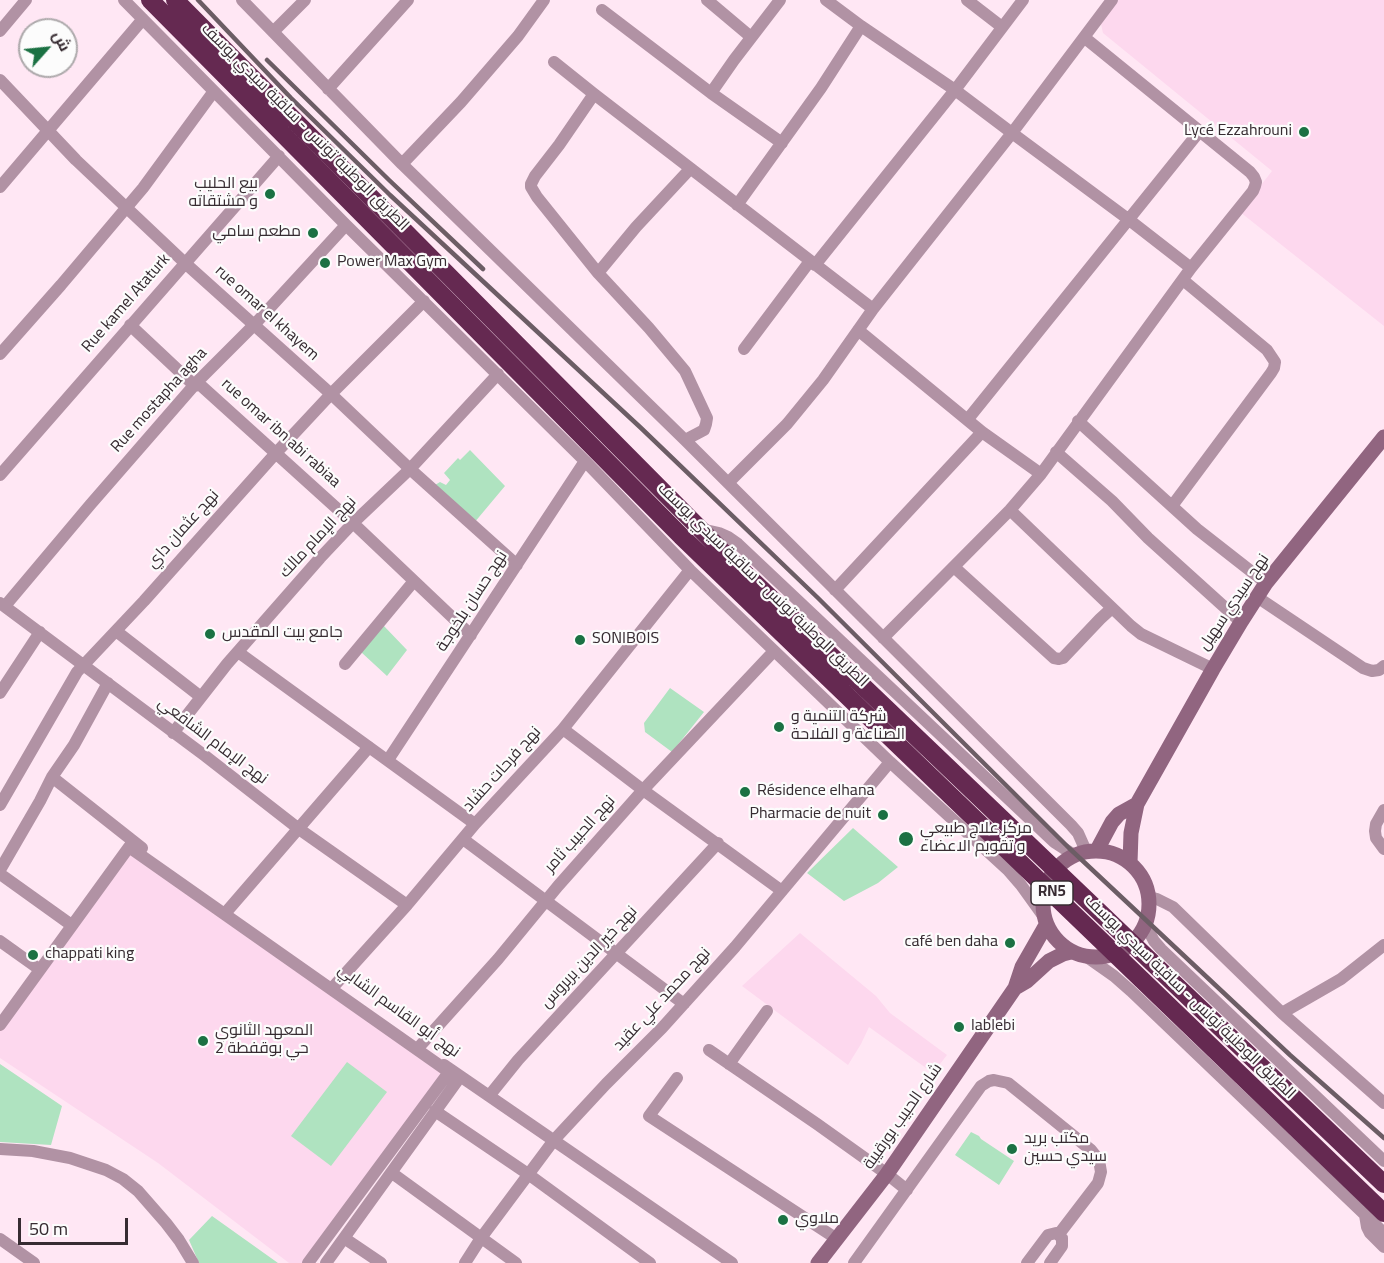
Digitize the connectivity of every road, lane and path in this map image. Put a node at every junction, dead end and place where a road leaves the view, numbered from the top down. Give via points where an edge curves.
1 (26, 0) edge
2 (124, 0) edge
3 (150, 0) edge
4 (176, 0) edge
5 (242, 0) edge
6 (305, 0) edge
7 (408, 0) edge
8 (544, 0) edge
9 (707, 0) edge
10 (780, 0) edge
11 (826, 0) edge
12 (968, 0) edge
13 (1023, 0) edge
14 (1112, 0) edge
15 (602, 10) dead end
16 (143, 19) junction
17 (861, 26) junction
18 (1002, 27) junction
19 (0, 31) edge
20 (273, 32) junction
21 (751, 37) junction
22 (1085, 38) junction
23 (554, 62) dead end
24 (0, 80) edge
25 (328, 89) junction
26 (955, 90) junction
27 (214, 91) junction
28 (711, 93) junction
29 (594, 94) junction
30 (48, 130) junction
31 (1199, 132) junction
32 (1012, 133) junction
33 (782, 143) junction
34 (279, 156) junction
35 (402, 164) junction
36 (690, 169) junction
37 (0, 187) edge
38 (737, 205) junction
39 (127, 207) junction
40 (1128, 219) junction
41 (346, 225) junction
42 (184, 263) junction
43 (813, 263) junction
44 (1191, 268) junction
45 (598, 273) junction
46 (1183, 280) junction
47 (423, 301) junction
48 (873, 309) junction
49 (254, 325) junction
50 (130, 326) junction
51 (858, 330) junction
52 (744, 349) dead end
53 (0, 354) edge
54 (498, 374) junction
55 (196, 384) junction
56 (331, 394) junction
57 (968, 419) junction
58 (1078, 421) junction
59 (982, 432) junction
60 (1384, 436) edge
61 (685, 440) junction
62 (1056, 452) junction
63 (276, 453) junction
64 (585, 461) junction
65 (410, 469) junction
66 (1041, 474) junction
67 (0, 475) edge
68 (728, 483) junction
69 (1172, 506) junction
70 (1010, 510) junction
71 (353, 523) junction
72 (701, 529) junction
73 (517, 565) junction
74 (726, 567) junction
75 (954, 567) junction
76 (690, 570) junction
77 (414, 581) junction
78 (1266, 583) junction
79 (835, 590) junction
80 (1257, 597) junction
81 (1, 604) edge
82 (1112, 608) junction
83 (1241, 622) junction
84 (116, 631) junction
85 (40, 632) junction
86 (471, 635) junction
87 (883, 638) junction
88 (774, 651) junction
89 (238, 652) junction
90 (345, 664) dead end
91 (85, 665) junction
92 (1384, 666) edge
93 (1213, 669) junction
94 (108, 683) junction
95 (0, 693) edge
96 (201, 697) junction
97 (563, 729) junction
98 (173, 733) junction
99 (369, 747) junction
100 (388, 760) junction
101 (890, 762) junction
102 (52, 777) junction
103 (644, 790) junction
104 (1137, 804) junction
105 (0, 805) edge
106 (1384, 810) edge
107 (476, 824) junction
108 (299, 829) junction
109 (463, 839) junction
110 (132, 841) junction
111 (718, 843) junction
112 (1384, 849) edge
113 (1086, 852) junction
114 (1130, 863) junction
115 (0, 872) edge
116 (782, 891) junction
117 (1149, 897) junction
118 (545, 901) junction
119 (406, 905) junction
120 (228, 910) junction
121 (1045, 921) junction
122 (70, 924) junction
123 (1145, 924) junction
124 (0, 941) edge
125 (1384, 945) edge
126 (1071, 952) junction
127 (616, 954) junction
128 (1087, 957) junction
129 (39, 969) junction
130 (334, 986) junction
131 (1015, 988) junction
132 (684, 1004) junction
133 (767, 1011) dead end
134 (1282, 1013) junction
135 (1, 1019) edge
136 (419, 1047) junction
137 (709, 1050) dead end
138 (729, 1064) junction
139 (460, 1077) junction
140 (677, 1078) dead end
141 (489, 1096) junction
142 (1384, 1104) edge
143 (435, 1111) junction
144 (554, 1140) junction
145 (0, 1149) edge
146 (1384, 1161) edge
147 (392, 1173) junction
148 (528, 1174) junction
149 (887, 1174) junction
150 (1384, 1184) edge
151 (907, 1190) junction
152 (1384, 1213) edge
153 (1365, 1214) junction
154 (1384, 1233) edge
155 (1059, 1234) junction
156 (344, 1238) junction
157 (482, 1238) junction
158 (0, 1239) edge
159 (837, 1239) junction
160 (0, 1246) edge
161 (1384, 1247) edge
162 (20, 1262) edge
163 (34, 1263) edge
164 (193, 1263) edge
165 (308, 1263) edge
166 (326, 1263) edge
167 (381, 1263) edge
168 (465, 1263) edge
169 (516, 1263) edge
170 (650, 1263) edge
171 (732, 1263) edge
172 (818, 1263) edge
173 (854, 1263) edge
174 (1027, 1263) edge
175 (1050, 1263) edge

1 - 19 street
2 - 16 street
3 - 74 highway, الطريق الوطنية تونس - ساقية سيدي يوسف / RN5
4 - 72 highway, الطريق الوطنية تونس - ساقية سيدي يوسف / RN5
5 - 20 street
6 - 20 street
7 - 25 street
8 - 35 street via 461,102
9 - 21 street
10 - 21 street
11 - 17 street
12 - 18 street
13 - 18 street
14 - 22 street
15 - 28 street
16 - 27 street
16 - 30 street
17 - 26 street
17 - 33 street
18 - 26 street
20 - 25 street
21 - 28 street
22 - 31 street
22 - 32 street
23 - 29 street
24 - 30 street, rue omar el khayem
25 - 35 street
26 - 32 street
26 - 43 street
27 - 34 street
27 - 39 street
28 - 33 street
29 - 36 street
29 - 45 street via 531,184 532,191
30 - 37 street
30 - 39 street, rue omar el khayem
31 - 40 street
31 - 44 street via 1250,172 1256,182 1253,191
32 - 40 street
32 - 48 street
33 - 38 street
34 - 41 street
34 - 42 street, Rue kamel Ataturk
35 - 61 street
36 - 38 street
36 - 45 street
38 - 43 street
39 - 42 street, rue omar el khayem
39 - 53 street
40 - 44 street
40 - 57 street
41 - 47 street
41 - 49 street, Rue mostapha agha
42 - 49 street, rue omar el khayem
42 - 50 street, Rue kamel Ataturk
43 - 48 street
43 - 52 street
44 - 46 street
45 - 61 street via 649,328 692,386 706,424 704,430
46 - 58 street
46 - 69 street via 1268,350 1275,365
47 - 54 street
47 - 56 street, نهج عثمان داي
48 - 51 street
49 - 55 street, Rue mostapha agha
49 - 56 street, rue omar el khayem
50 - 55 street, rue omar ibn abi rabiaa
50 - 67 street, Rue kamel Ataturk
51 - 57 street
51 - 68 street via 787,424
54 - 64 street
54 - 65 street, نهج الإمام مالك
55 - 63 street, rue omar ibn abi rabiaa
55 - 81 street, Rue mostapha agha
56 - 63 street, نهج عثمان داي
56 - 65 street, rue omar el khayem
57 - 59 street
58 - 62 street
58 - 69 street
59 - 66 street
59 - 79 street
60 - 78 main road, نهج سيدي سهيل
61 - 68 street
62 - 66 street
62 - 83 street
63 - 71 street, rue omar ibn abi rabiaa
63 - 84 street, نهج عثمان داي
64 - 73 street, نهج حسان بلخوجة
64 - 76 street
65 - 71 street, نهج الإمام مالك
65 - 73 street, rue omar el khayem
66 - 70 street
68 - 79 street
69 - 78 street
70 - 75 street
70 - 82 street
71 - 77 street, rue omar ibn abi rabiaa
71 - 89 street, نهج الإمام مالك
72 - 74 highway, الطريق الوطنية تونس - ساقية سيدي يوسف / RN5
72 - 113 street via 719,533 738,544 1054,842
73 - 86 street, نهج حسان بلخوجة
74 - 150 highway, الطريق الوطنية تونس - ساقية سيدي يوسف / RN5
74 - 152 highway, الطريق الوطنية تونس - ساقية سيدي يوسف / RN5
75 - 82 street via 1054,658 1063,658
75 - 87 street
76 - 88 street
76 - 97 street, نهج فرحات حشاد
77 - 86 street, rue omar ibn abi rabiaa
77 - 90 street
78 - 80 main road, نهج سيدي سهيل
79 - 87 street
80 - 83 main road, نهج سيدي سهيل
80 - 92 street via 1363,668 1372,671
81 - 85 street, نهج الإمام الشافعي
82 - 93 street via 1141,634
83 - 93 main road, نهج سيدي سهيل
84 - 91 street, نهج عثمان داي
84 - 96 street
85 - 91 street, نهج الإمام الشافعي
85 - 95 street
86 - 100 street, نهج حسان بلخوجة
87 - 113 street via 1071,825
88 - 101 street
88 - 103 street, نهج الحبيب ثامر
89 - 96 street, نهج الإمام مالك
89 - 99 street
91 - 94 street, نهج الإمام الشافعي
91 - 105 street, نهج عثمان داي via 72,680
93 - 104 main road, نهج سيدي سهيل
94 - 98 street, نهج الإمام الشافعي
94 - 102 street
96 - 98 street, نهج الإمام مالك
97 - 103 street
97 - 107 street, نهج فرحات حشاد
98 - 108 street, نهج الإمام الشافعي
99 - 100 street
99 - 108 street
100 - 107 street
101 - 116 street, نهج محمد علي عقيد
101 - 121 street via 1008,870
102 - 110 street, نهج أبو القاسم الشابي
102 - 115 street
103 - 111 street
103 - 118 street, نهج الحبيب ثامر
104 - 113 main road, نهج سيدي سهيل via 1119,814
104 - 114 main road, نهج سيدي سهيل
106 - 112 street via 1375,831
107 - 109 street, نهج فرحات حشاد
108 - 119 street, نهج الإمام الشافعي
108 - 120 street
109 - 118 street
109 - 119 street, نهج فرحات حشاد
110 - 120 street, نهج أبو القاسم الشابي
110 - 122 street
111 - 116 street
111 - 127 street, نهج خير الدين بربروس
113 - 114 main road via 1109,852
113 - 121 main road via 1063,861 1047,880 1042,905
114 - 117 main road
115 - 122 street
116 - 132 street, نهج محمد علي عقيد
117 - 123 main road
117 - 134 street via 1173,907
118 - 127 street
118 - 136 street, نهج الحبيب ثامر
119 - 130 street, نهج فرحات حشاد
120 - 130 street, نهج أبو القاسم الشابي
121 - 126 main road via 1057,940
121 - 131 main road, شارع الحبيب بورقيبة
122 - 129 street
123 - 128 main road via 1132,944 1122,951
123 - 146 street via 1161,949
124 - 129 street
125 - 134 street via 1341,979
126 - 128 main road
126 - 131 main road, شارع الحبيب بورقيبة via 1049,961
127 - 132 street
127 - 141 street, نهج خير الدين بربروس
128 - 153 street via 1131,991
129 - 135 street
130 - 136 street, نهج أبو القاسم الشابي
131 - 149 main road, شارع الحبيب بورقيبة
132 - 144 street, نهج محمد علي عقيد
133 - 138 street
134 - 142 street
135 - 165 street via 129,847 449,1072
136 - 139 street, نهج أبو القاسم الشابي
137 - 138 street
138 - 149 street
139 - 141 street, نهج أبو القاسم الشابي
139 - 143 street
140 - 159 street via 649,1116
141 - 144 street, نهج أبو القاسم الشابي
143 - 147 street
143 - 148 street
144 - 148 street, نهج محمد علي عقيد
144 - 171 street, نهج أبو القاسم الشابي
145 - 164 street via 70,1158 123,1179 166,1222
147 - 156 street
147 - 157 street
148 - 157 street, نهج محمد علي عقيد
148 - 170 street
149 - 151 street
149 - 159 main road, شارع الحبيب بورقيبة
151 - 155 street via 981,1086 989,1081 1003,1081 1099,1160 1098,1183
151 - 173 street
153 - 154 street
153 - 161 street via 1367,1227
155 - 174 street via 1048,1235
155 - 175 street via 1062,1246
156 - 166 street
156 - 167 street
157 - 168 street, نهج محمد علي عقيد
157 - 169 street
158 - 163 street
159 - 172 main road, شارع الحبيب بورقيبة
160 - 162 street

